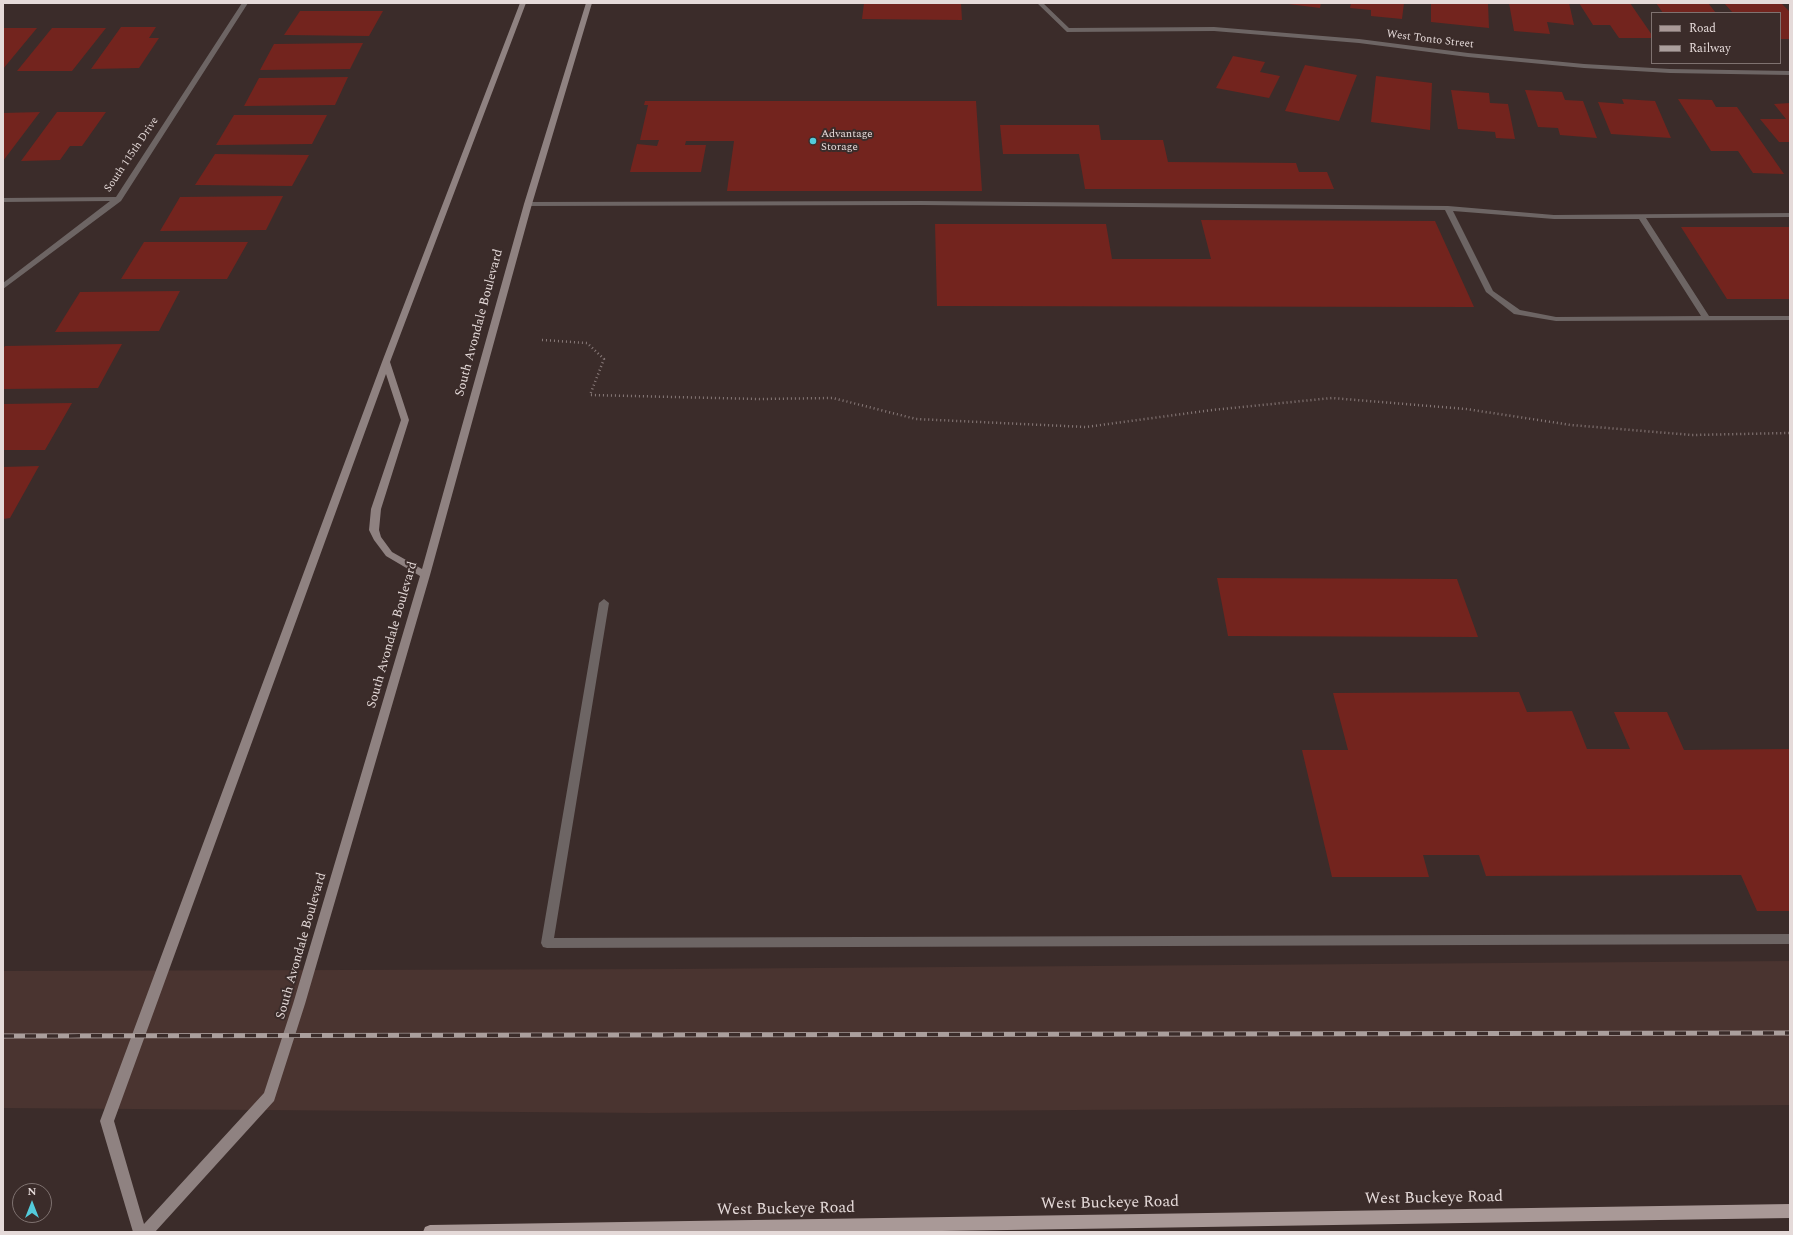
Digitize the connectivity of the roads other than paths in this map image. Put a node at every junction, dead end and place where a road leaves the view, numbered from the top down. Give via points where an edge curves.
1 (245, 3) edge
2 (523, 3) edge
3 (589, 3) edge
4 (1040, 3) edge
5 (1790, 73) edge
6 (118, 199) junction
7 (3, 200) edge
8 (528, 204) junction
9 (1448, 208) junction
10 (1790, 215) edge
11 (1642, 216) junction
12 (3, 287) edge
13 (1790, 318) edge
14 (1707, 319) junction
15 (386, 362) junction
16 (425, 576) junction
17 (604, 603) dead end
18 (1790, 939) edge
19 (1790, 1210) edge
20 (140, 1232) edge
21 (146, 1232) edge
22 (430, 1232) edge

1 - 6 street, South 115th Drive
2 - 15 main road
3 - 8 main road, South Avondale Boulevard
4 - 5 street, West Tonto Street via 1067,30 1214,29 1360,41 1584,66 1670,71
6 - 7 street
6 - 12 street, South 115th Drive
8 - 9 street via 922,203
8 - 16 main road, South Avondale Boulevard
9 - 11 street via 1554,216
9 - 14 street via 1490,292 1517,312 1556,319
10 - 11 street
11 - 14 street
13 - 14 street
15 - 16 main road via 406,420 376,509 374,530 389,554
15 - 20 main road via 107,1121
16 - 21 main road, South Avondale Boulevard via 269,1097
17 - 18 street via 547,943
19 - 22 main road, West Buckeye Road

